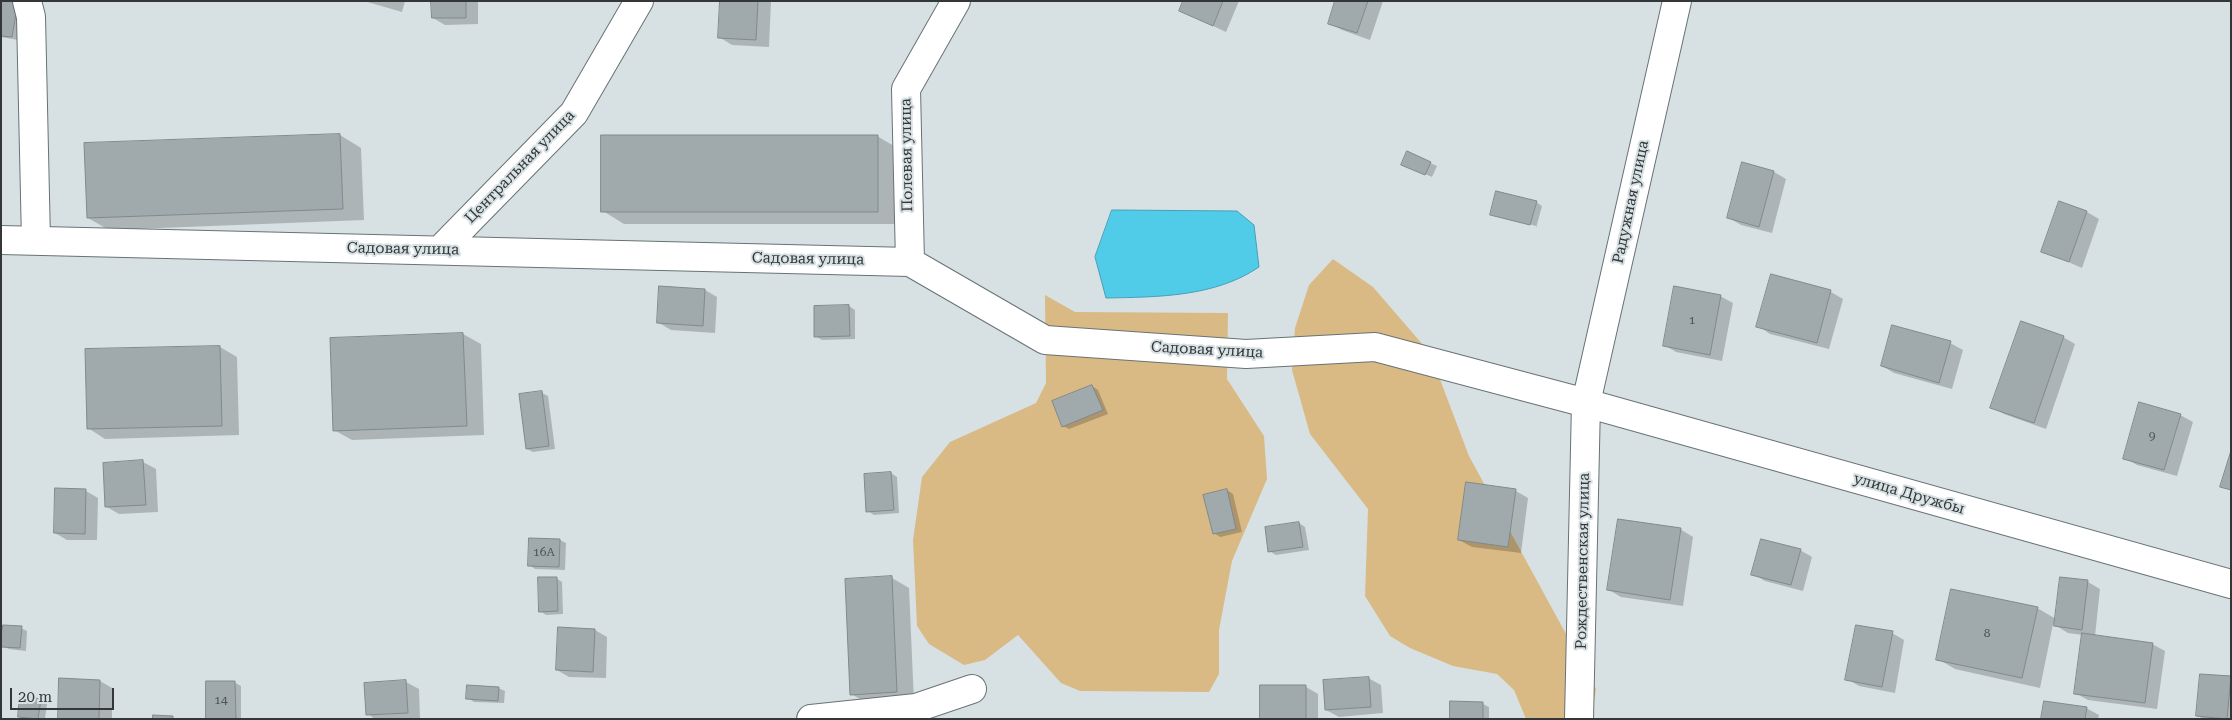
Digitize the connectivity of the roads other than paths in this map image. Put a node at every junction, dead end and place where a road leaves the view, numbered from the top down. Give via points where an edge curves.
1 (27, 1) edge
2 (639, 1) edge
3 (956, 1) edge
4 (1677, 1) edge
5 (1, 240) edge
6 (36, 240) junction
7 (440, 250) junction
8 (910, 262) junction
9 (1586, 403) junction
10 (2231, 584) edge
11 (972, 689) dead end
12 (811, 719) edge
13 (1579, 719) edge

1 - 6 street via 31,17
2 - 7 street, Центральная улица via 574,114
3 - 8 street, Полевая улица via 906,89
4 - 9 street, Радужная улица
5 - 6 street, Садовая улица
6 - 7 street, Садовая улица
7 - 8 street, Садовая улица
8 - 9 street, Садовая улица via 1046,340 1246,354 1375,347
9 - 10 street, улица Дружбы
9 - 13 street, Рождественская улица
11 - 12 street via 916,708

